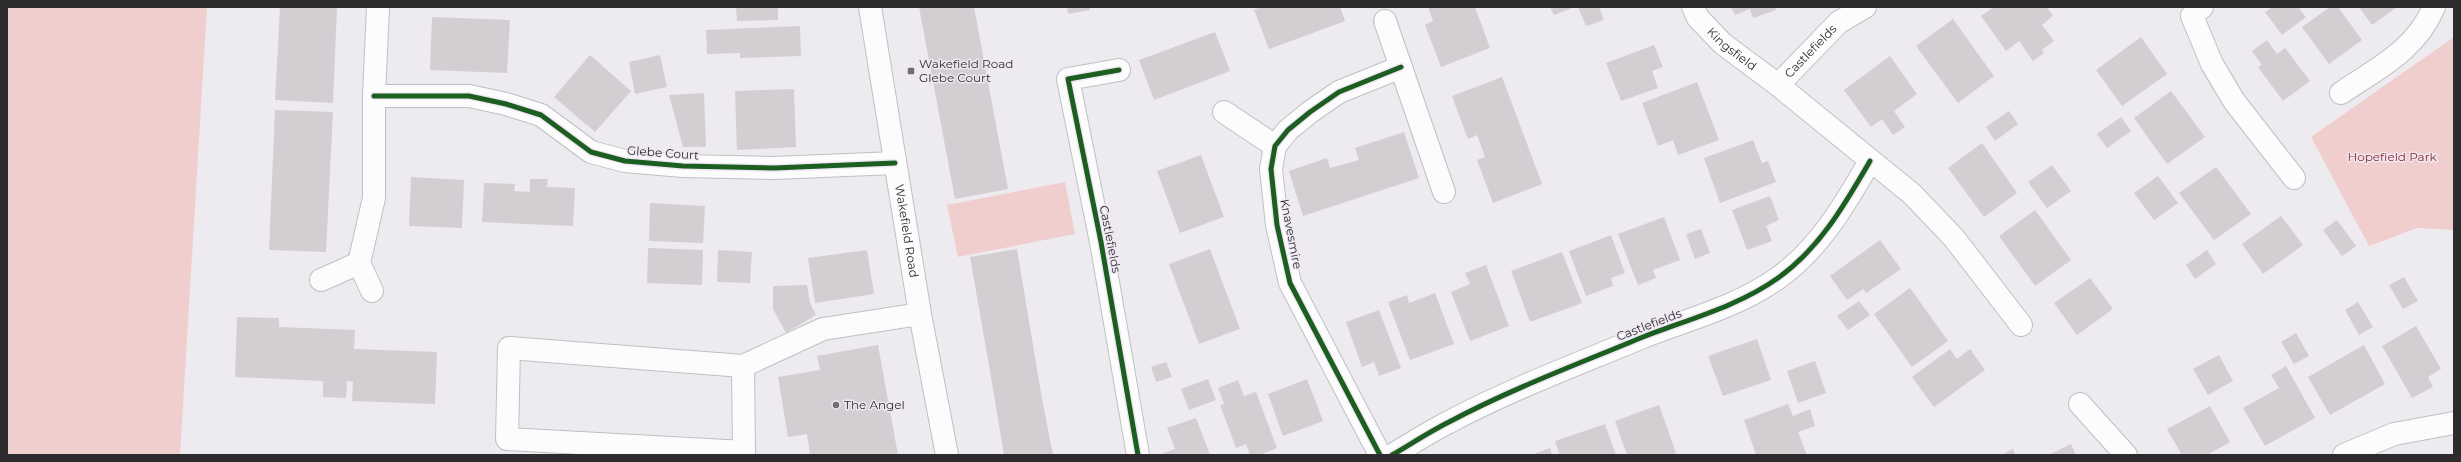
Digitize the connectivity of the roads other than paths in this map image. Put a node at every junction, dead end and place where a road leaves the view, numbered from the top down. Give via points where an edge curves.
1 (378, 7) edge
2 (870, 7) edge
3 (1693, 7) edge
4 (1865, 7) edge
5 (2434, 7) edge
6 (2197, 12) edge
7 (1385, 21) dead end
8 (1401, 67) junction
9 (1119, 70) dead end
10 (1778, 85) junction
11 (2340, 93) dead end
12 (374, 96) junction
13 (1224, 112) dead end
14 (1274, 146) junction
15 (1870, 161) junction
16 (895, 163) junction
17 (2294, 178) dead end
18 (1444, 192) dead end
19 (359, 263) junction
20 (321, 280) dead end
21 (372, 291) dead end
22 (920, 314) junction
23 (2021, 325) dead end
24 (742, 366) junction
25 (2080, 404) dead end
26 (2454, 423) edge
27 (747, 453) edge
28 (947, 455) edge
29 (1138, 455) edge
30 (1380, 455) edge
31 (1392, 455) edge
32 (2126, 455) edge
33 (2344, 455) edge

1 - 12 street
2 - 16 street, Wakefield Road
3 - 10 street, Kingsfield via 1698,18 1723,44
4 - 10 street, Castlefields via 1839,22
5 - 11 street via 2427,24 2407,49
6 - 17 street via 2212,64 2234,101
7 - 8 street
8 - 14 street via 1339,92 1288,130
8 - 18 street
9 - 29 street, Castlefields via 1068,79 1101,242
10 - 15 street, Castlefields
12 - 16 street, Glebe Court via 469,96 506,104 541,115 591,152 625,161 682,166 774,168
12 - 19 street via 374,198
13 - 14 street
14 - 30 street, Knavesmire via 1271,169 1273,196 1290,283
15 - 23 street, Castlefields via 1912,194 1954,238
15 - 31 street, Castlefields via 1841,211 1816,243 1777,278 1725,308 1649,335 1534,382 1449,422
16 - 22 street, Wakefield Road
19 - 20 street
19 - 21 street
22 - 24 street via 823,329
22 - 28 street, Wakefield Road
24 - 27 street
24 - 27 street via 509,348 507,439
25 - 32 street
26 - 33 street via 2394,434

